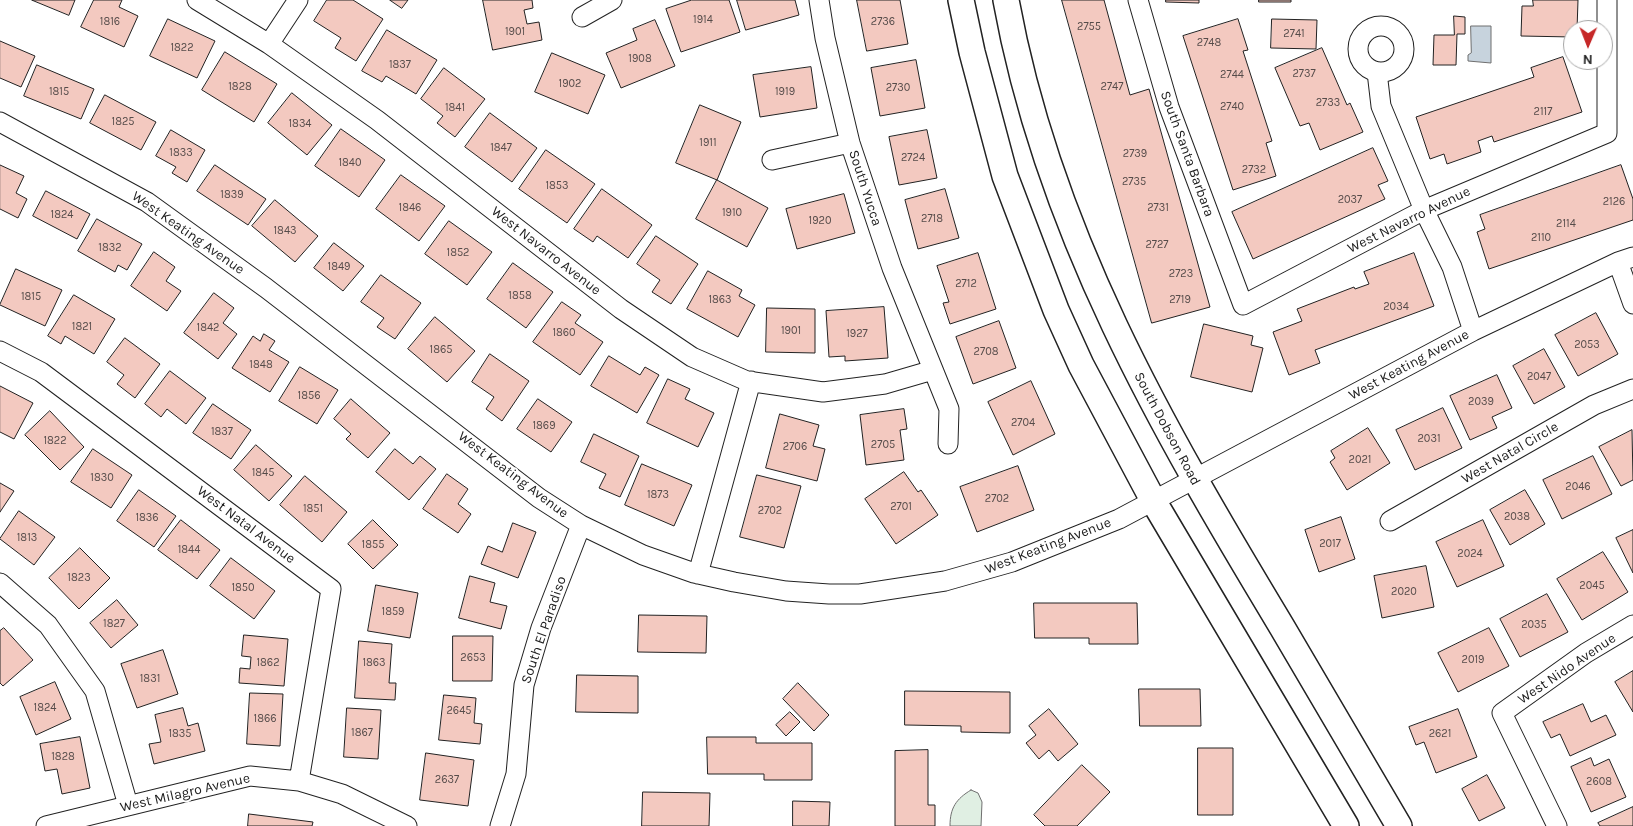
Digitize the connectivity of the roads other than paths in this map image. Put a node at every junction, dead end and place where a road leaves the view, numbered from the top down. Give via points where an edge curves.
1 (197, 0) edge
2 (298, 0) edge
3 (612, 0) edge
4 (819, 0) edge
5 (961, 0) edge
6 (1006, 0) edge
7 (1138, 0) edge
8 (1607, 0) edge
9 (582, 17) dead end
10 (269, 44) junction
11 (1377, 72) dead end
12 (0, 122) edge
13 (850, 142) junction
14 (772, 160) dead end
15 (1424, 210) junction
16 (1625, 259) edge
17 (1633, 304) edge
18 (1243, 305) joint
19 (1473, 331) junction
20 (0, 351) edge
21 (933, 370) junction
22 (751, 381) junction
23 (1633, 389) edge
24 (948, 444) dead end
25 (1194, 480) junction
26 (1154, 502) junction
27 (1390, 521) dead end
28 (581, 525) junction
29 (698, 574) junction
30 (0, 583) edge
31 (1633, 625) edge
32 (299, 781) junction
33 (128, 805) junction
34 (46, 826) edge
35 (407, 826) edge
36 (500, 826) edge
37 (1346, 826) edge
38 (1399, 826) edge
39 (1557, 826) edge

1 - 10 street, West Navarro Avenue
2 - 10 street
3 - 9 street
4 - 13 street, South Yucca
5 - 26 main road via 1005,176 1056,310 1081,365
6 - 25 main road, South Dobson Road via 1023,77 1065,212 1128,358
7 - 18 street, South Santa Barbara via 1169,107
8 - 15 street, West Navarro Avenue via 1607,133
10 - 22 street, West Navarro Avenue via 377,120 621,309 692,357
11 - 15 street via 1381,106
12 - 28 street, West Keating Avenue via 146,202 266,288 539,498
13 - 14 street
13 - 21 street, South Yucca via 892,268
15 - 18 street, West Navarro Avenue
15 - 19 street via 1452,268
16 - 17 street
16 - 19 street, West Keating Avenue
19 - 25 street, West Keating Avenue
20 - 32 street, West Natal Avenue via 41,372 331,589
21 - 22 street, West Navarro Avenue via 885,384 823,392
21 - 24 street, South Yucca via 948,409
22 - 29 street
23 - 27 street, West Natal Circle via 1594,405
25 - 26 street, West Keating Avenue
25 - 38 main road, South Dobson Road
26 - 29 street, West Keating Avenue via 1012,562 945,581 902,588 860,594 795,592
26 - 37 main road
28 - 29 street, West Keating Avenue via 643,555
28 - 36 street, South El Paradiso via 541,628 524,685 516,774
30 - 33 street via 48,625 95,691
31 - 39 street, West Nido Avenue via 1586,653 1502,714
32 - 33 street, West Milagro Avenue via 250,776
32 - 35 street, West Milagro Avenue via 342,794
33 - 34 street, West Milagro Avenue

